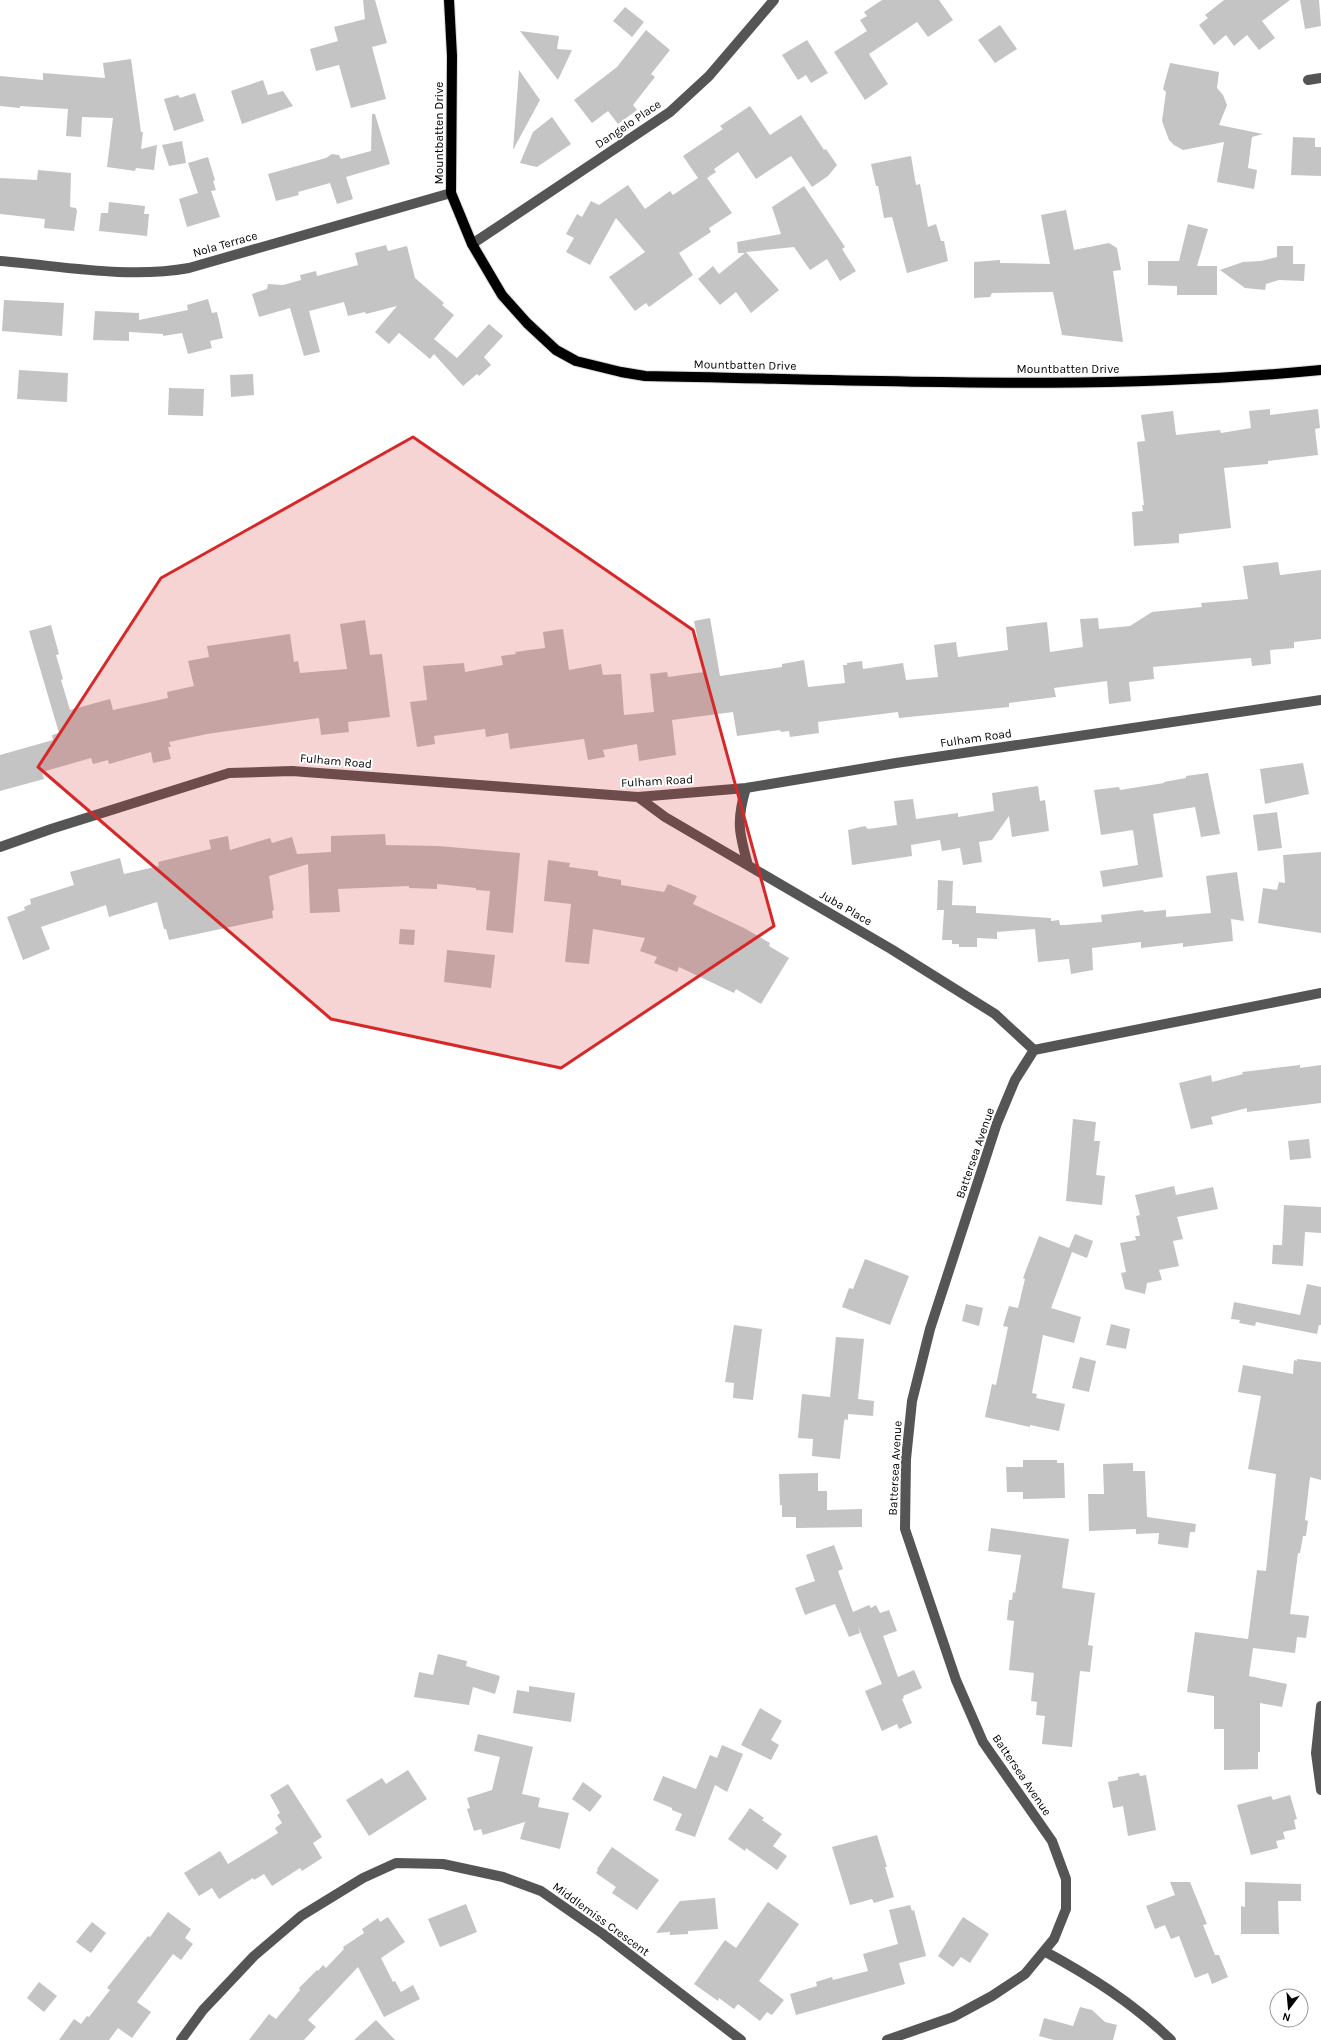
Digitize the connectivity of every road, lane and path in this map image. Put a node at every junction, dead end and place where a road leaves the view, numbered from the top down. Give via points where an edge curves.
1 (449, 0) edge
2 (774, 0) edge
3 (1321, 78) edge
4 (1308, 80) dead end
5 (451, 193) junction
6 (472, 244) junction
7 (0, 260) edge
8 (1321, 370) edge
9 (1321, 700) edge
10 (746, 788) junction
11 (638, 797) junction
12 (0, 847) edge
13 (748, 865) junction
14 (1321, 993) edge
15 (1034, 1050) junction
16 (1321, 1706) edge
17 (1321, 1790) edge
18 (1044, 1951) junction
19 (181, 2040) edge
20 (741, 2040) edge
21 (887, 2040) edge
22 (1171, 2040) edge

1 - 5 main road, Mountbatten Drive via 452,56
2 - 6 street, Dangelo Place via 709,76 670,112
3 - 4 street
5 - 6 main road, Mountbatten Drive
5 - 7 street, Nola Terrace via 190,268 166,272 128,272
6 - 8 main road, Mountbatten Drive via 502,295 556,350 576,361 645,376 969,383 1114,383 1248,377
9 - 10 street, Fulham Road via 896,763
10 - 11 street, Fulham Road
10 - 13 street via 739,818 739,834
11 - 12 street, Fulham Road via 292,771 229,773
11 - 13 street, Juba Place
13 - 15 street, Juba Place via 995,1014
14 - 15 street
15 - 18 street, Battersea Avenue via 1015,1080 997,1123 930,1329 912,1401 906,1459 905,1529 956,1680 983,1742 1052,1841 1066,1879 1066,1908 1054,1939
16 - 17 street via 1316,1753
18 - 21 street, Battersea Avenue via 1025,1974 992,1996 952,2017
18 - 22 street via 1113,1992 1146,2016
19 - 20 street, Middlemiss Crescent via 203,2010 254,1956 301,1916 363,1878 396,1863 443,1864 503,1877 541,1891 603,1934

